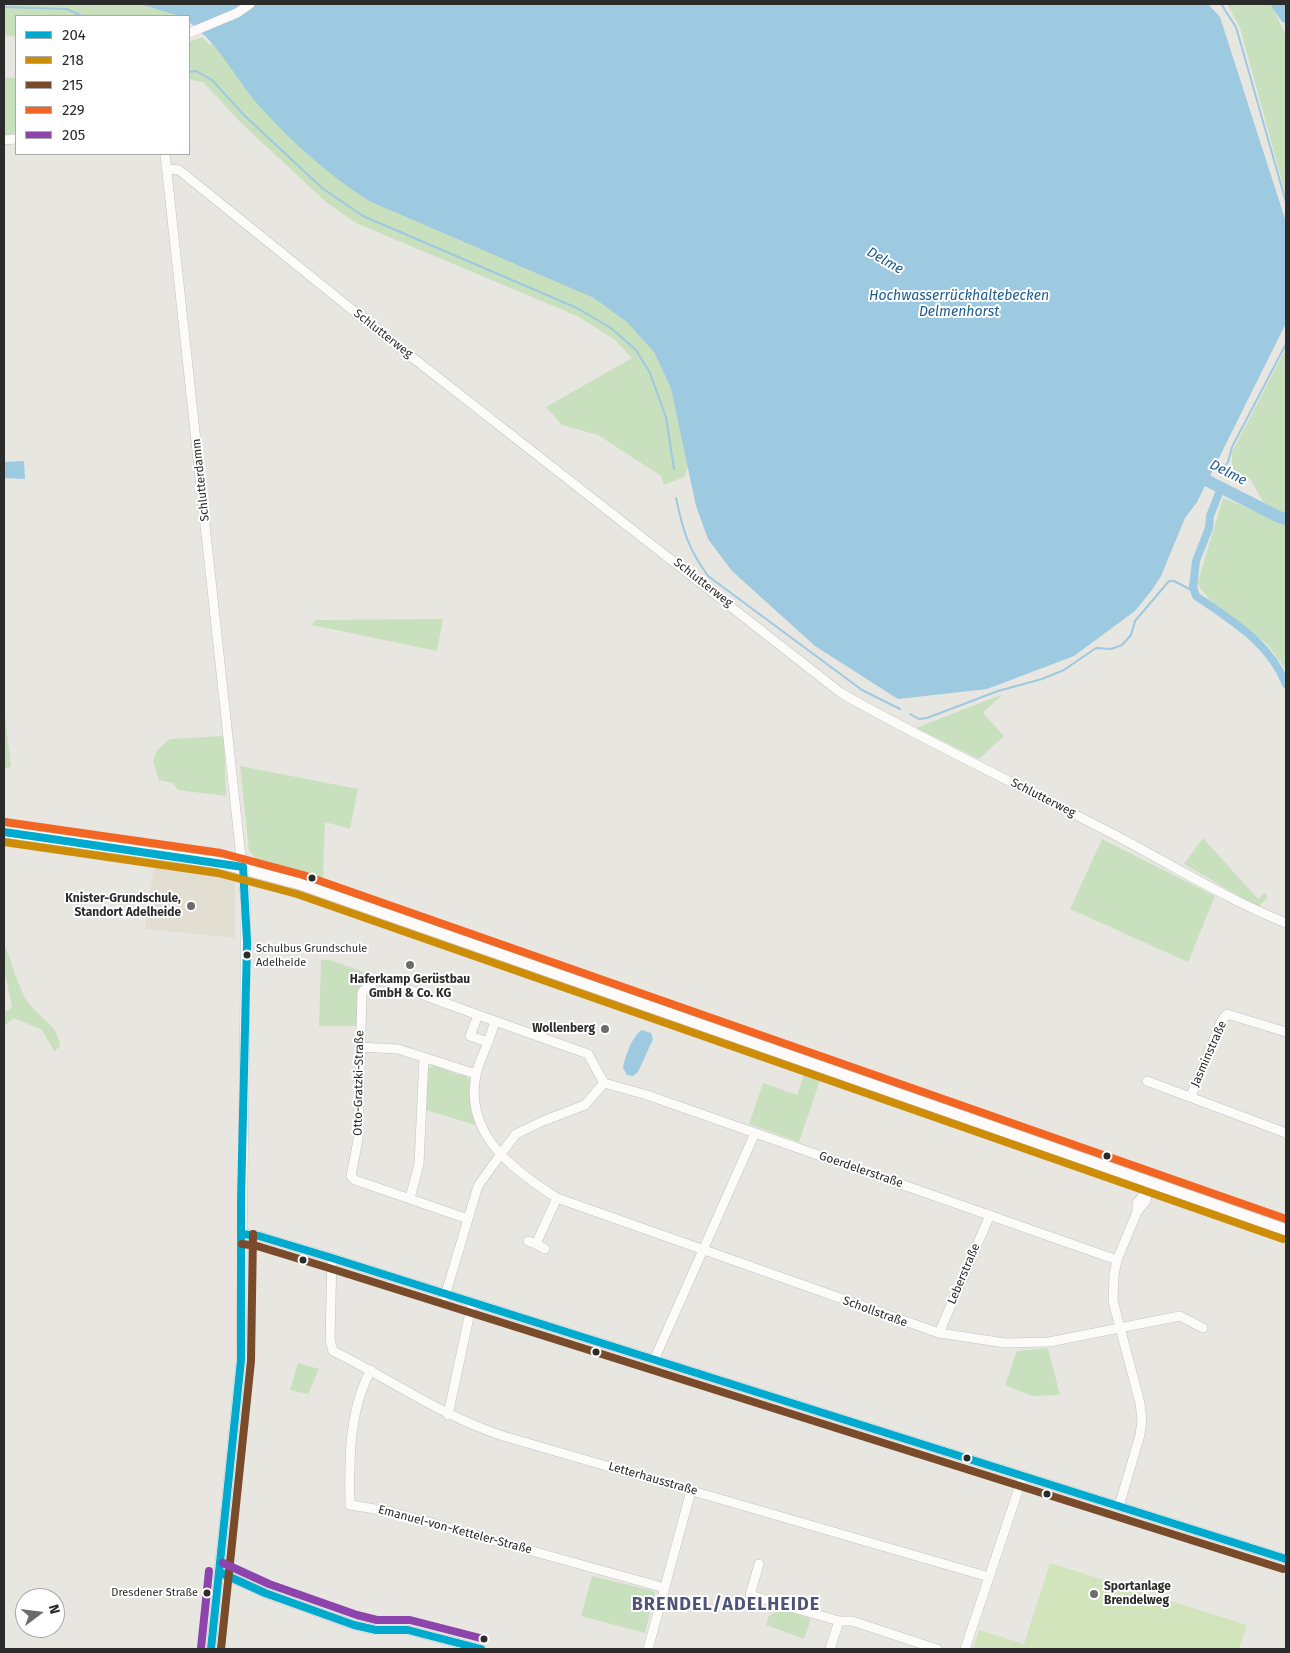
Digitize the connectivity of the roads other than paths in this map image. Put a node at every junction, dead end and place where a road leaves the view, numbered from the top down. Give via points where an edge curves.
1 (250, 4) edge
2 (190, 33) edge
3 (165, 155) edge
4 (168, 169) junction
5 (4, 832) edge
6 (243, 867) junction
7 (1286, 923) edge
8 (478, 1015) junction
9 (495, 1022) junction
10 (1286, 1032) edge
11 (488, 1042) junction
12 (359, 1047) junction
13 (424, 1058) junction
14 (476, 1074) junction
15 (1147, 1081) dead end
16 (604, 1083) junction
17 (1191, 1096) junction
18 (755, 1133) junction
19 (1286, 1133) edge
20 (500, 1155) junction
21 (1148, 1187) junction
22 (410, 1198) junction
23 (557, 1198) junction
24 (990, 1215) junction
25 (468, 1220) junction
26 (1286, 1230) edge
27 (243, 1234) junction
28 (545, 1249) dead end
29 (702, 1249) junction
30 (332, 1258) junction
31 (1117, 1260) junction
32 (445, 1296) junction
33 (472, 1304) junction
34 (1203, 1328) dead end
35 (1120, 1332) junction
36 (939, 1334) junction
37 (654, 1360) junction
38 (371, 1370) junction
39 (448, 1415) junction
40 (1023, 1476) junction
41 (691, 1490) junction
42 (1120, 1506) junction
43 (1286, 1559) edge
44 (759, 1564) dead end
45 (219, 1572) junction
46 (989, 1577) junction
47 (665, 1588) junction
48 (839, 1621) junction
49 (906, 1645) edge
50 (211, 1649) edge
51 (481, 1649) edge
52 (648, 1649) edge
53 (830, 1649) edge
54 (937, 1649) edge
55 (964, 1649) edge

1 - 2 street
3 - 4 street, Schlutterdamm
4 - 6 street, Schlutterdamm
4 - 7 street, Schlutterweg via 179,170 371,325 841,693 895,724
5 - 6 main road
6 - 21 main road via 300,884
6 - 27 street, Schlutterdamm via 247,942
8 - 9 street
8 - 11 street via 470,1036
8 - 12 street, Otto-Gratzki-Straße via 374,981 362,992
9 - 11 street, Schollstraße
9 - 16 street via 588,1054
10 - 17 street, Jasminstraße via 1227,1014
11 - 14 street, Schollstraße
12 - 13 street via 398,1048
12 - 22 street, Otto-Gratzki-Straße via 358,1140 351,1176
13 - 14 street
13 - 22 street via 419,1164
14 - 20 street, Schollstraße via 475,1110 481,1128
15 - 17 street
16 - 18 street, Goerdelerstraße
16 - 20 street via 585,1105 516,1134
17 - 19 street
18 - 24 street, Goerdelerstraße
18 - 29 street
20 - 23 street, Schollstraße via 531,1182
20 - 25 street via 478,1186
21 - 26 main road
21 - 31 street via 1137,1202 1137,1212
22 - 25 street, Otto-Gratzki-Straße
23 - 28 street via 532,1242
23 - 29 street, Schollstraße
24 - 31 street, Goerdelerstraße
24 - 36 street, Leberstraße
25 - 32 street
27 - 30 street
27 - 45 street, Schlutterdamm via 241,1360
29 - 36 street, Schollstraße
29 - 37 street
30 - 32 street
30 - 38 street, Letterhausstraße via 331,1346 333,1351
31 - 35 street via 1113,1301
32 - 33 street
33 - 37 street
33 - 39 street
34 - 35 street, Schollstraße via 1180,1316
35 - 36 street, Schollstraße via 1049,1342 1004,1344
35 - 42 street via 1142,1420
37 - 40 street
38 - 39 street, Letterhausstraße
38 - 47 street, Emanuel-von-Ketteler-Straße via 356,1404 350,1505 388,1511
39 - 41 street, Letterhausstraße via 503,1436
40 - 42 street
40 - 46 street
41 - 46 street, Letterhausstraße
41 - 47 street
42 - 43 street
44 - 48 street via 750,1595
45 - 50 street, Schlutterdamm
45 - 51 street via 265,1593 354,1625 376,1630 408,1630
46 - 55 street
47 - 52 street
48 - 49 street via 852,1621 897,1635
48 - 53 street
49 - 54 street

